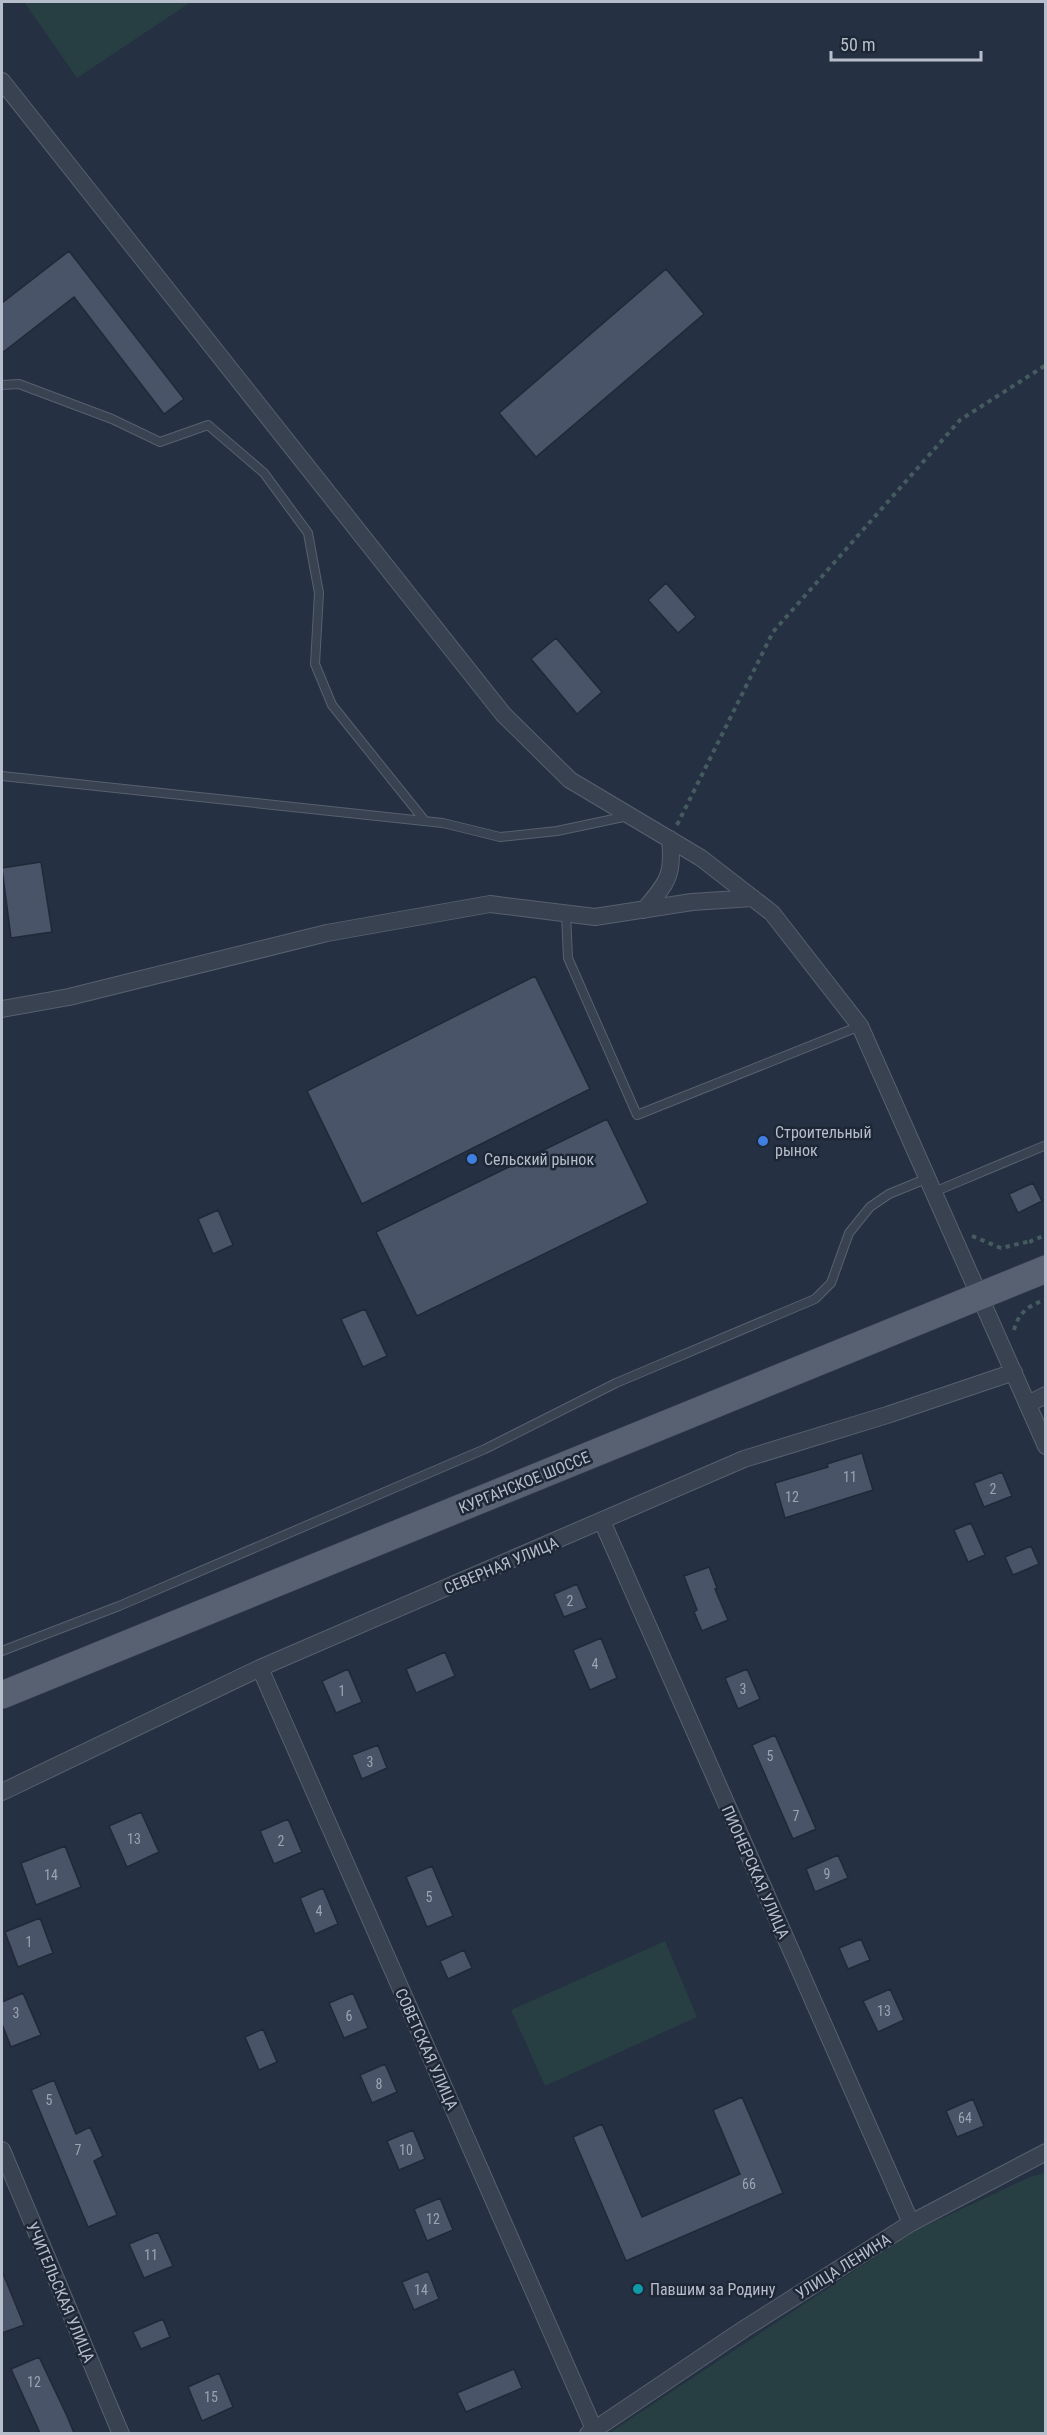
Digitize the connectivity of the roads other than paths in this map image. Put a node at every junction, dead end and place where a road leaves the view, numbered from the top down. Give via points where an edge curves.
1 (2, 81) edge
2 (2, 385) edge
3 (2, 776) edge
4 (630, 816) junction
5 (425, 821) junction
6 (670, 839) junction
7 (753, 898) junction
8 (644, 910) junction
9 (566, 914) junction
10 (2, 1009) edge
11 (860, 1026) junction
12 (1046, 1145) edge
13 (931, 1185) junction
14 (1046, 1269) edge
15 (980, 1296) junction
16 (1014, 1372) junction
17 (1046, 1395) edge
18 (1028, 1404) junction
19 (1046, 1446) edge
20 (602, 1521) junction
21 (2, 1651) edge
22 (260, 1668) junction
23 (2, 1695) edge
24 (2, 1792) edge
25 (2, 2150) edge
26 (1046, 2152) edge
27 (911, 2223) junction
28 (591, 2431) edge
29 (121, 2433) edge

1 - 4 street via 503,714 570,780
2 - 5 lane via 19,384 112,419 160,442 208,424 264,473 308,533 319,593 315,664 332,705
3 - 5 lane
4 - 5 lane via 557,831 500,837
4 - 6 street
6 - 7 street
6 - 8 street via 673,861 666,884
7 - 8 street
7 - 11 street via 772,913
8 - 9 street via 595,917
9 - 10 street via 490,904 327,933 69,997
9 - 11 lane via 568,958 637,1115
11 - 13 street
12 - 13 lane
13 - 15 street
13 - 21 lane via 889,1194 870,1207 849,1233 831,1283 815,1299 616,1383 464,1459 119,1606
14 - 15 main road, КУРГАНСКОЕ ШОССЕ
15 - 16 street
15 - 23 main road, КУРГАНСКОЕ ШОССЕ
16 - 18 street
16 - 20 street, СЕВЕРНАЯ УЛИЦА via 744,1459
17 - 18 street
18 - 19 street
20 - 22 street, СЕВЕРНАЯ УЛИЦА
20 - 27 street, ПИОНЕРСКАЯ УЛИЦА
22 - 24 street, СЕВЕРНАЯ УЛИЦА
22 - 28 street, СОВЕТСКАЯ УЛИЦА
25 - 29 street, УЧИТЕЛЬСКАЯ УЛИЦА
26 - 27 street, УЛИЦА ЛЕНИНА
27 - 28 street, УЛИЦА ЛЕНИНА

